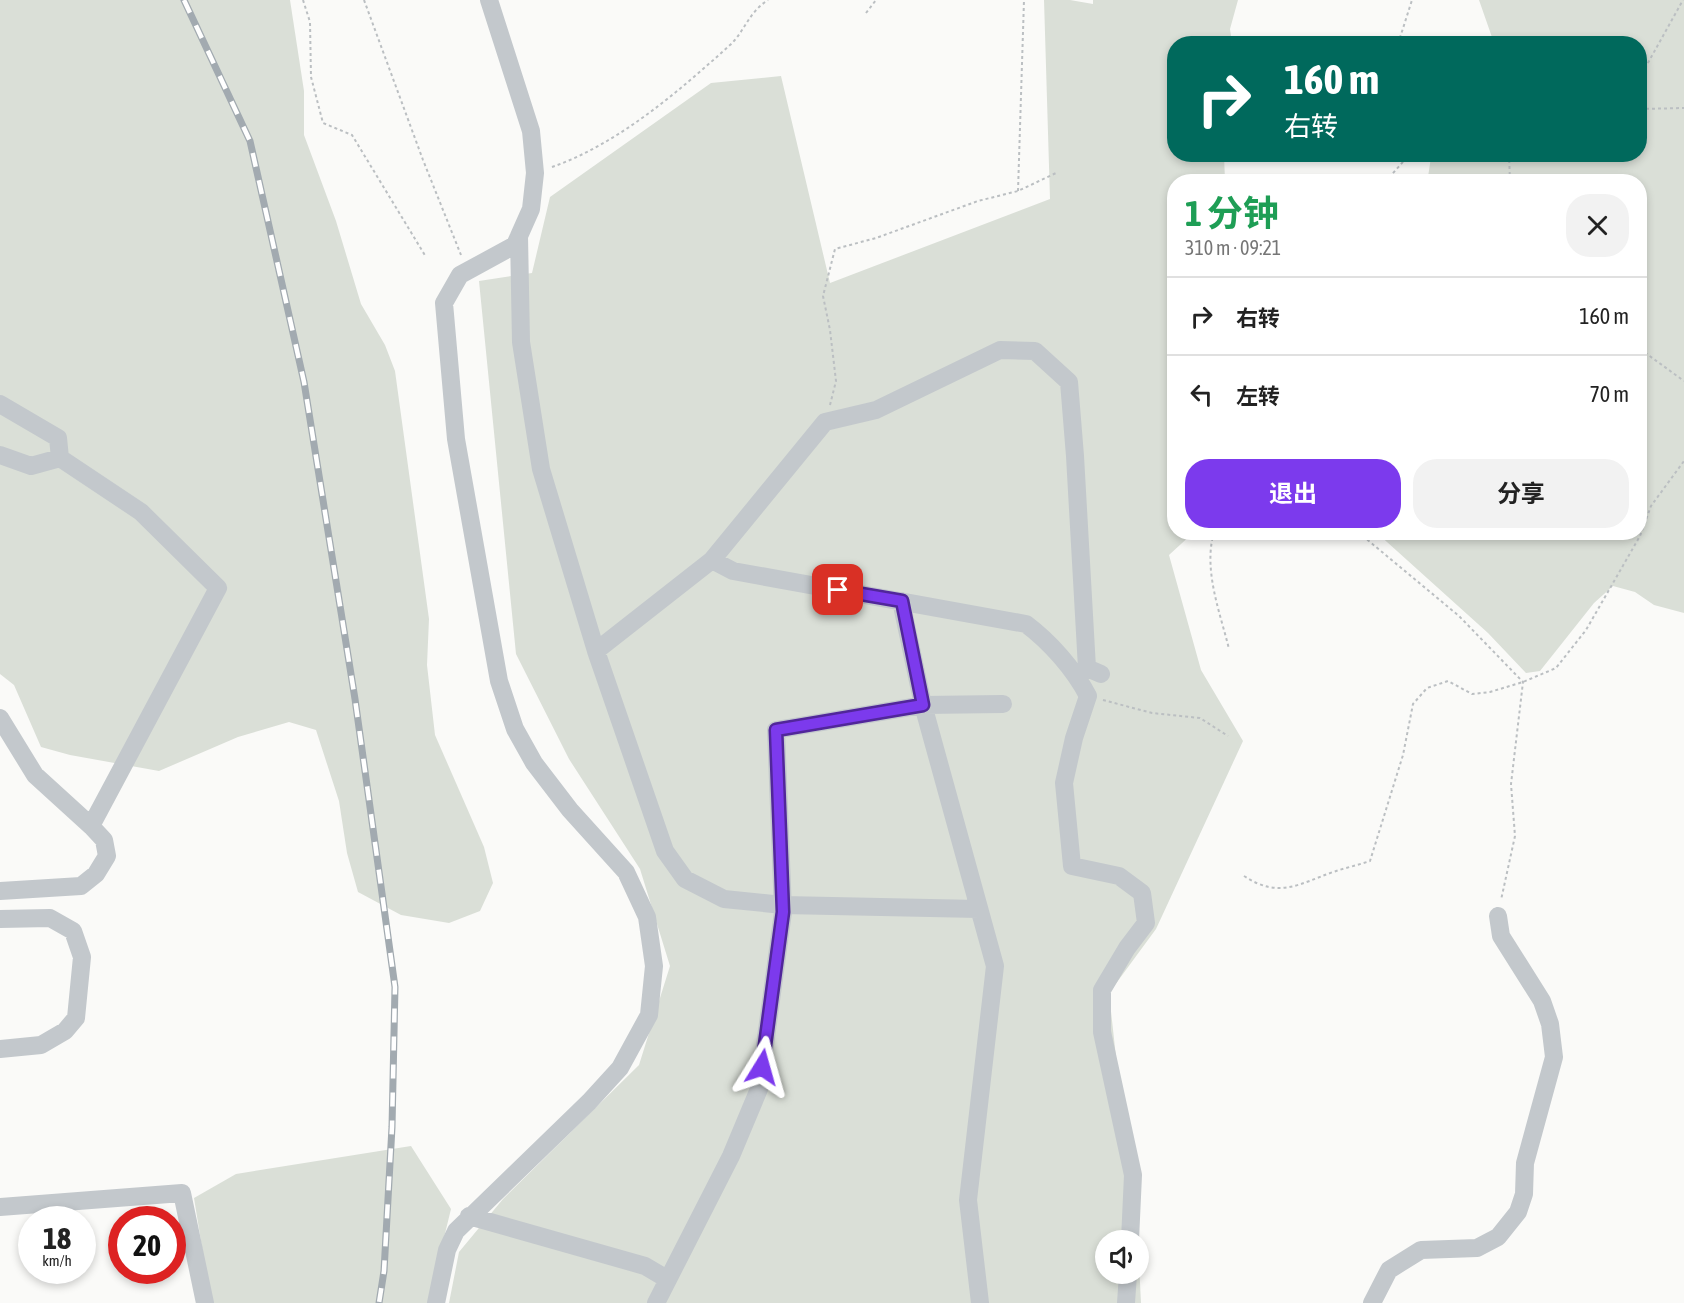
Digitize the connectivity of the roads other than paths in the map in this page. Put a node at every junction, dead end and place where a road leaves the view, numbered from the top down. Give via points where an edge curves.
1 (489, 0) edge
2 (519, 236) junction
3 (0, 404) edge
4 (0, 455) edge
5 (60, 458) junction
6 (712, 560) junction
7 (902, 601) junction
8 (596, 651) junction
9 (1101, 674) dead end
10 (1003, 704) dead end
11 (923, 705) junction
12 (0, 718) edge
13 (91, 826) junction
14 (0, 891) edge
15 (783, 904) junction
16 (979, 909) junction
17 (1498, 916) road end
18 (0, 919) edge
19 (0, 1049) edge
20 (0, 1207) edge
21 (469, 1216) junction
22 (1130, 1230) edge
23 (667, 1279) junction
24 (1127, 1284) edge
25 (206, 1303) edge
26 (436, 1303) edge
27 (656, 1303) edge
28 (980, 1303) edge
29 (1126, 1303) edge
30 (1372, 1303) edge

1 - 2 street via 531,130 535,173 531,210
2 - 8 street via 520,342 542,470
2 - 21 street via 515,245 460,275 444,303 456,439 499,681 515,729 534,763 626,872 647,917 654,966 650,1015 620,1068
3 - 5 street via 58,438
4 - 5 street via 31,466
5 - 13 street via 141,512 218,588
6 - 7 street via 733,571
6 - 8 street
6 - 9 street via 825,422 876,410 1000,350 1035,351 1069,382 1087,668
7 - 11 street
7 - 22 street via 1026,624 1041,635 1088,696 1064,783 1072,866 1119,876 1142,893 1146,923 1102,990 1102,1032 1133,1175
8 - 15 street via 665,851 685,879 724,899
10 - 11 street
11 - 15 street via 776,730
11 - 16 street
12 - 13 street via 35,775
13 - 14 street via 104,840 107,856 96,874 81,886
15 - 16 street
15 - 23 street via 759,1089 731,1156
16 - 28 street via 995,966 968,1200
17 - 30 street via 1501,936 1542,1001 1553,1046 1554,1057 1525,1163 1524,1194 1518,1212 1498,1237 1477,1248 1421,1250 1389,1270
18 - 19 street via 50,918 74,931 82,957 76,1018 65,1031 41,1045
20 - 25 street via 182,1193
21 - 23 street via 645,1266
21 - 26 street via 447,1250
23 - 27 street
24 - 29 street

